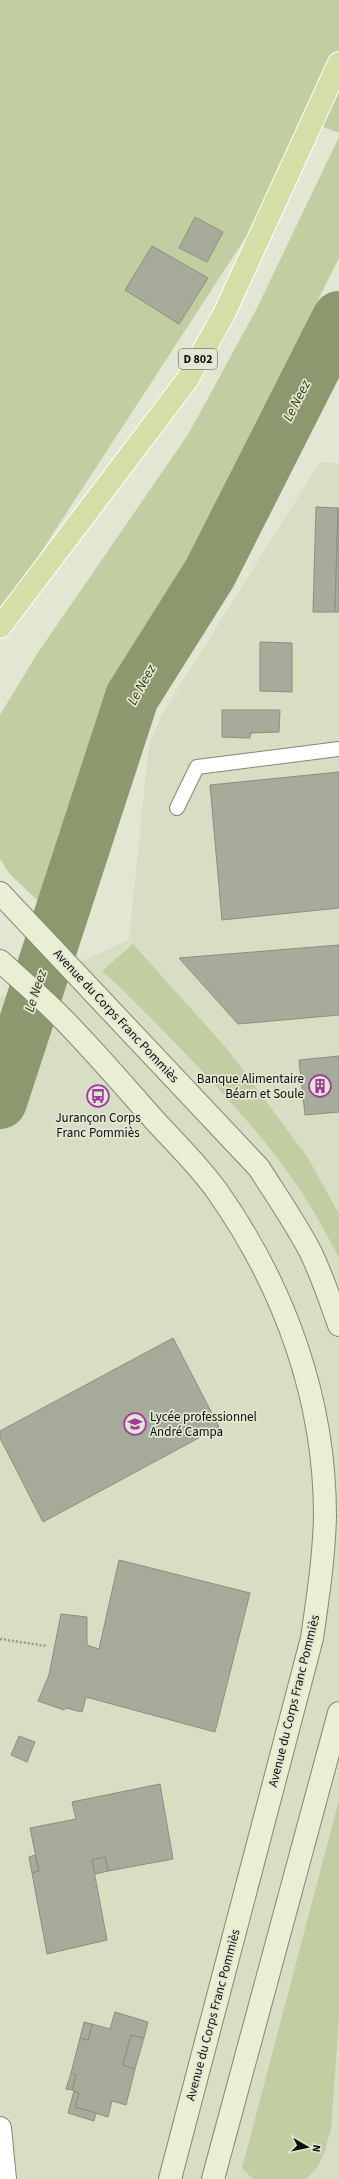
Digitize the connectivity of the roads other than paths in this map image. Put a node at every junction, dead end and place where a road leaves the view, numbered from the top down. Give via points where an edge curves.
1 (339, 63) edge
2 (1, 627) edge
3 (339, 749) edge
4 (178, 808) dead end
5 (0, 893) edge
6 (0, 961) edge
7 (339, 1325) edge
8 (339, 1713) edge
9 (0, 2128) edge
10 (5, 2179) edge
11 (170, 2179) edge
12 (213, 2179) edge

1 - 2 main road, D 802 via 224,314 187,380
3 - 4 lane via 197,767
5 - 7 main road, Avenue du Corps Franc Pommiès via 259,1168 310,1251
6 - 11 main road, Avenue du Corps Franc Pommiès via 58,1014 216,1190 252,1245 280,1300 299,1350 315,1413 322,1464 325,1516 322,1573 312,1638
8 - 12 main road
9 - 10 street

